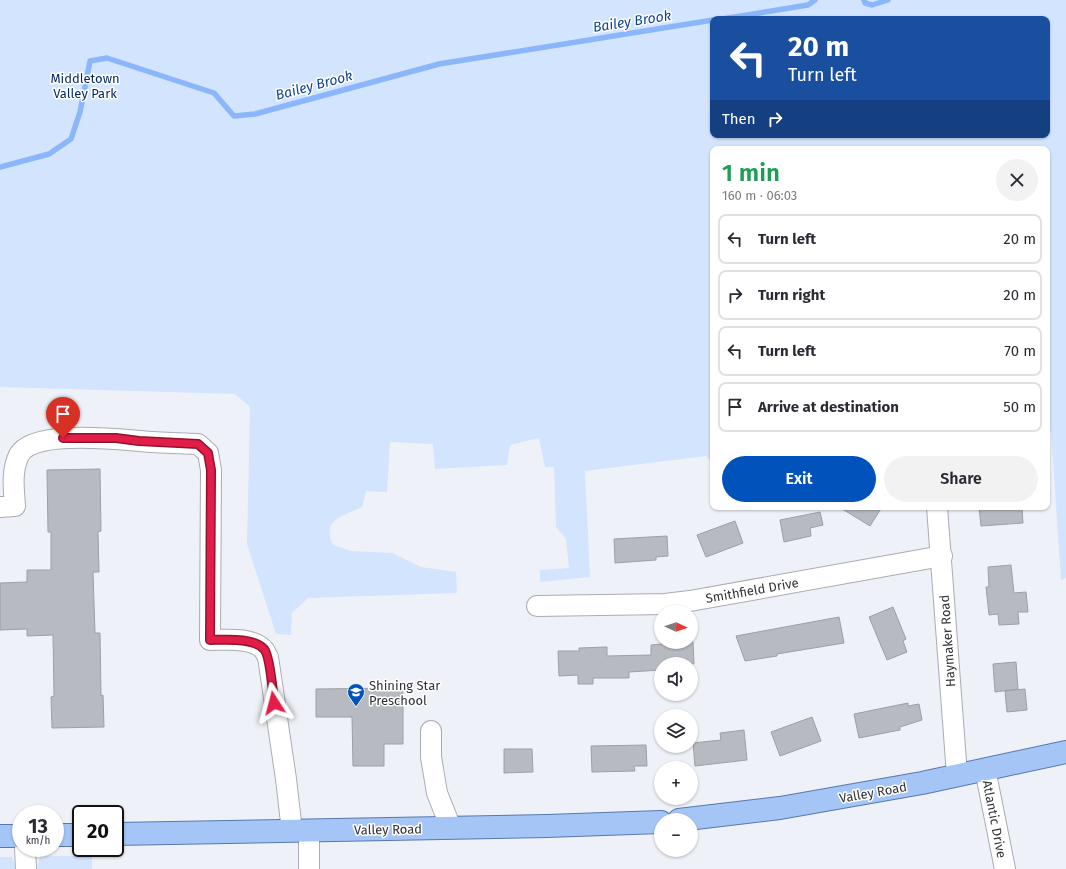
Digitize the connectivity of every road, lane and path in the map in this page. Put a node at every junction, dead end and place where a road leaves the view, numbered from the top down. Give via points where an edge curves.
1 (0, 507) edge
2 (938, 510) edge
3 (942, 556) junction
4 (537, 606) dead end
5 (431, 731) dead end
6 (1066, 752) edge
7 (985, 769) junction
8 (957, 776) junction
9 (698, 818) edge
10 (654, 822) edge
11 (451, 828) junction
12 (301, 831) junction
13 (124, 834) edge
14 (0, 836) edge
15 (12, 836) edge
16 (25, 857) edge
17 (26, 869) edge
18 (309, 869) edge
19 (1005, 869) edge

1 - 12 street via 14,506 14,472 20,454 35,443 63,438 116,438 198,444 208,453 211,470 210,640 253,643 264,649 268,657 286,780
2 - 3 street, Haymaker Road
3 - 4 street, Smithfield Drive via 690,601 665,604
3 - 8 street, Haymaker Road
5 - 11 street via 431,757 437,793
6 - 7 main road, Valley Road
7 - 8 main road, Valley Road
7 - 19 street, Atlantic Drive
8 - 9 main road, Valley Road via 780,808
10 - 11 main road, Valley Road
11 - 12 main road, Valley Road
12 - 13 main road, Valley Road
12 - 18 street
14 - 15 main road
16 - 17 street

